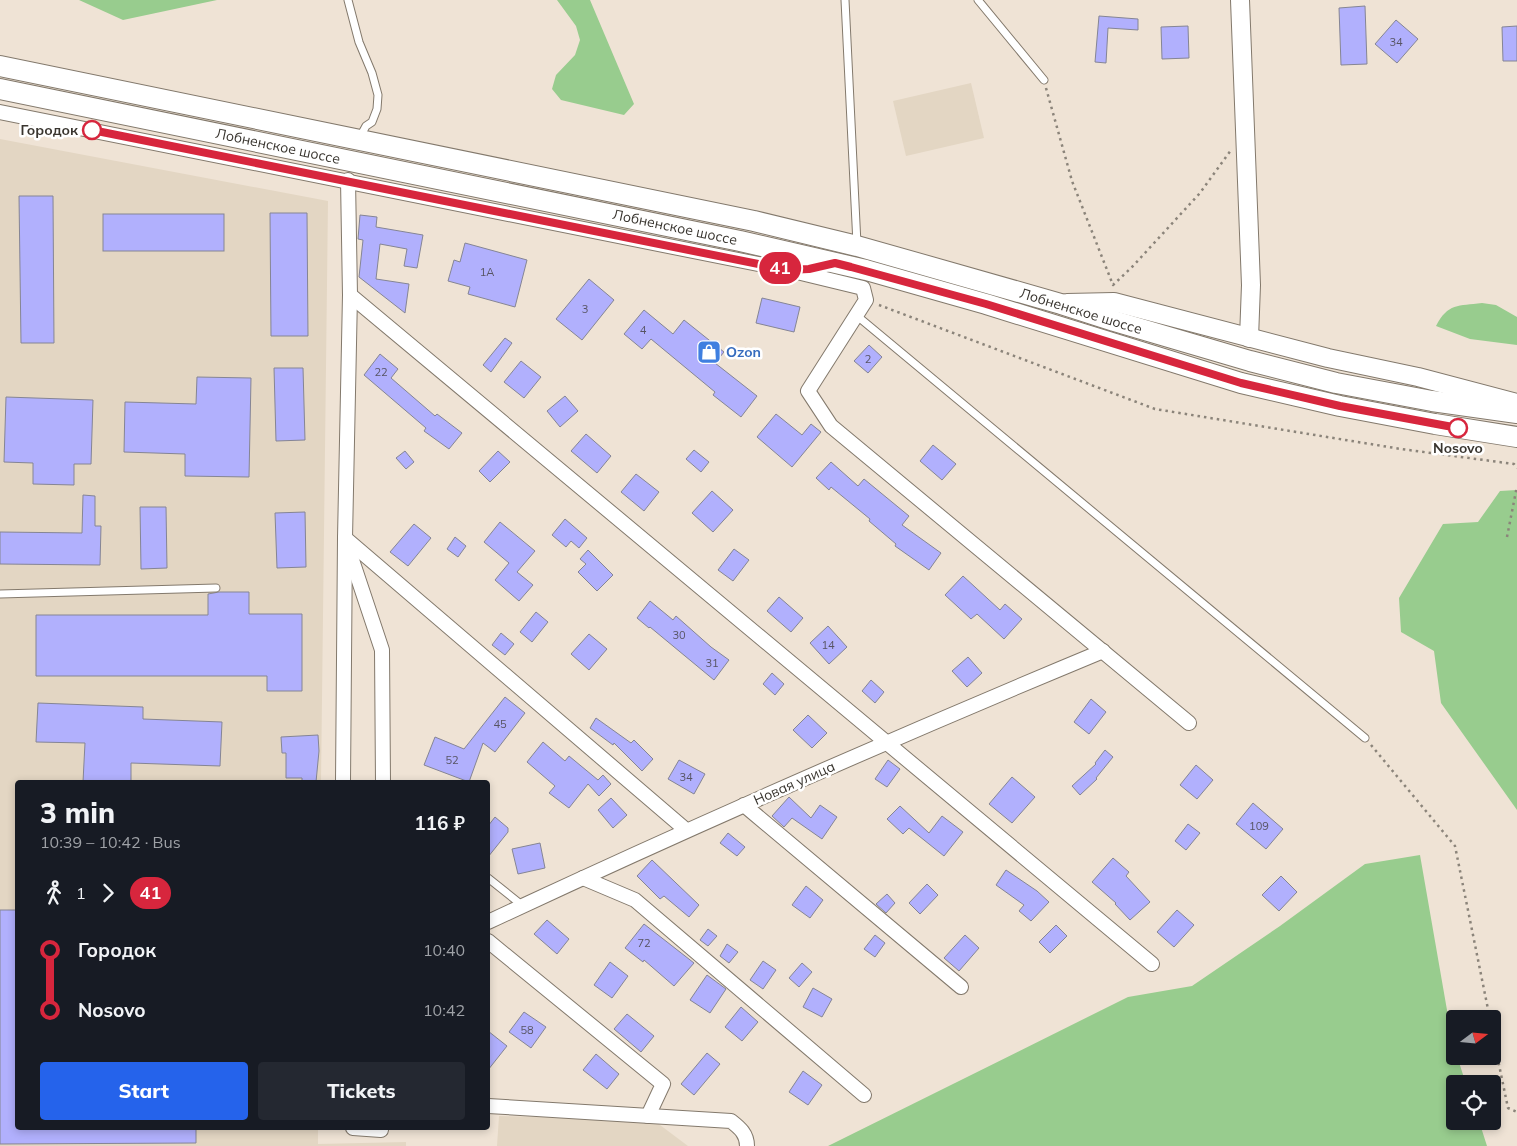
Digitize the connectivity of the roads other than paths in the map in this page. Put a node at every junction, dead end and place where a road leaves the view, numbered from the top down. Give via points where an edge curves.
1 (348, 0) edge
2 (845, 0) edge
3 (978, 0) edge
4 (1240, 0) edge
5 (0, 66) edge
6 (1044, 80) road end
7 (0, 88) edge
8 (0, 112) edge
9 (358, 140) junction
10 (348, 180) junction
11 (857, 246) junction
12 (835, 263) junction
13 (788, 270) junction
14 (350, 295) junction
15 (1061, 304) junction
16 (856, 314) junction
17 (1249, 338) junction
18 (1517, 403) edge
19 (1517, 413) edge
20 (1517, 437) edge
21 (345, 538) junction
22 (216, 588) dead end
23 (0, 594) edge
24 (1103, 651) junction
25 (1189, 723) dead end
26 (1365, 738) road end
27 (885, 742) junction
28 (343, 780) edge
29 (383, 780) edge
30 (744, 806) junction
31 (686, 830) junction
32 (583, 878) junction
33 (490, 880) edge
34 (523, 906) junction
35 (490, 921) edge
36 (490, 943) edge
37 (1152, 964) dead end
38 (962, 988) dead end
39 (864, 1095) dead end
40 (490, 1106) edge
41 (648, 1116) junction
42 (747, 1146) edge

1 - 9 lane via 378,95 372,122
2 - 11 lane
3 - 6 lane
4 - 17 street via 1251,285
5 - 9 main road, Лобненское шоссе
7 - 12 main road, Лобненское шоссе
8 - 10 street
9 - 11 main road, Лобненское шоссе via 754,221
10 - 13 street
10 - 14 street
11 - 15 main road, Лобненское шоссе
12 - 13 street
12 - 20 main road, Лобненское шоссе via 986,304 1241,383 1349,408
13 - 16 street via 864,288 866,300
14 - 21 street
14 - 27 street
15 - 17 street via 1114,302
15 - 19 main road, Лобненское шоссе via 1232,356 1336,383
16 - 24 street via 808,391 831,426
16 - 26 lane
17 - 18 street
21 - 28 street
21 - 29 street via 382,650
21 - 31 street
22 - 23 lane
24 - 25 street
24 - 27 street, Новая улица
27 - 30 street, Новая улица
27 - 37 street
30 - 31 street, Новая улица
30 - 38 street
31 - 32 street, Новая улица
32 - 34 street, Новая улица
32 - 39 street via 635,900
33 - 34 lane
34 - 35 street, Новая улица
36 - 41 street via 663,1084
40 - 41 street
41 - 42 street via 731,1121 741,1128

